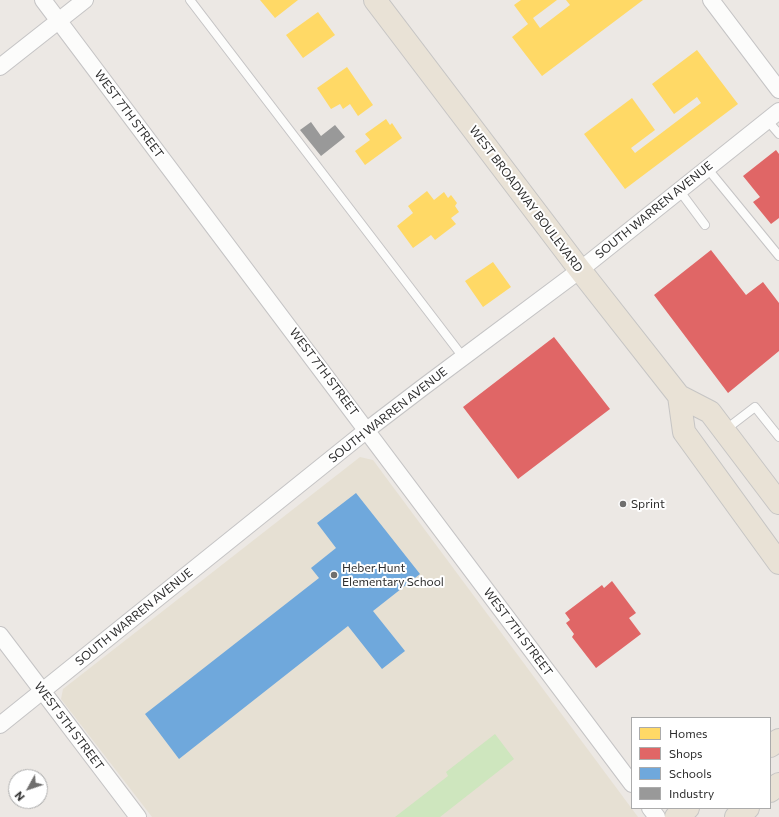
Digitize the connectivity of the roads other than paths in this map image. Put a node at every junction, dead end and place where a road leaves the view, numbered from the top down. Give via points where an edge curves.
1 (44, 0) edge
2 (85, 0) edge
3 (190, 0) edge
4 (375, 0) edge
5 (711, 0) edge
6 (59, 20) junction
7 (0, 67) edge
8 (779, 90) edge
9 (773, 115) edge
10 (779, 134) edge
11 (706, 168) junction
12 (679, 190) junction
13 (705, 225) dead end
14 (779, 256) edge
15 (580, 270) junction
16 (463, 357) junction
17 (679, 396) junction
18 (367, 430) junction
19 (724, 430) junction
20 (779, 437) edge
21 (779, 503) edge
22 (779, 563) edge
23 (0, 635) edge
24 (42, 691) junction
25 (0, 725) edge
26 (631, 783) edge
27 (779, 784) edge
28 (771, 790) edge
29 (651, 809) edge
30 (687, 809) edge
31 (747, 809) edge
32 (138, 817) edge
33 (657, 817) edge
34 (676, 817) edge
35 (736, 817) edge

1 - 6 street, WEST 7TH STREET
2 - 6 street
3 - 16 lane
4 - 15 highway, WEST BROADWAY BOULEVARD
5 - 8 street
6 - 7 street
6 - 18 street, WEST 7TH STREET
9 - 10 lane
9 - 11 street, SOUTH WARREN AVENUE
11 - 12 street, SOUTH WARREN AVENUE
11 - 14 lane
12 - 13 lane
12 - 15 street, SOUTH WARREN AVENUE
15 - 16 street, SOUTH WARREN AVENUE
15 - 17 highway, WEST BROADWAY BOULEVARD
16 - 18 street, SOUTH WARREN AVENUE
17 - 19 highway, WEST BROADWAY BOULEVARD via 710,412
17 - 22 highway via 684,432
18 - 24 street, SOUTH WARREN AVENUE
18 - 26 street, WEST 7TH STREET
19 - 20 lane via 755,407
19 - 21 highway, WEST BROADWAY BOULEVARD
23 - 24 street, WEST 5TH STREET
24 - 25 street, SOUTH WARREN AVENUE
24 - 32 street, WEST 5TH STREET
27 - 28 highway
29 - 33 street
30 - 34 highway
31 - 35 highway

